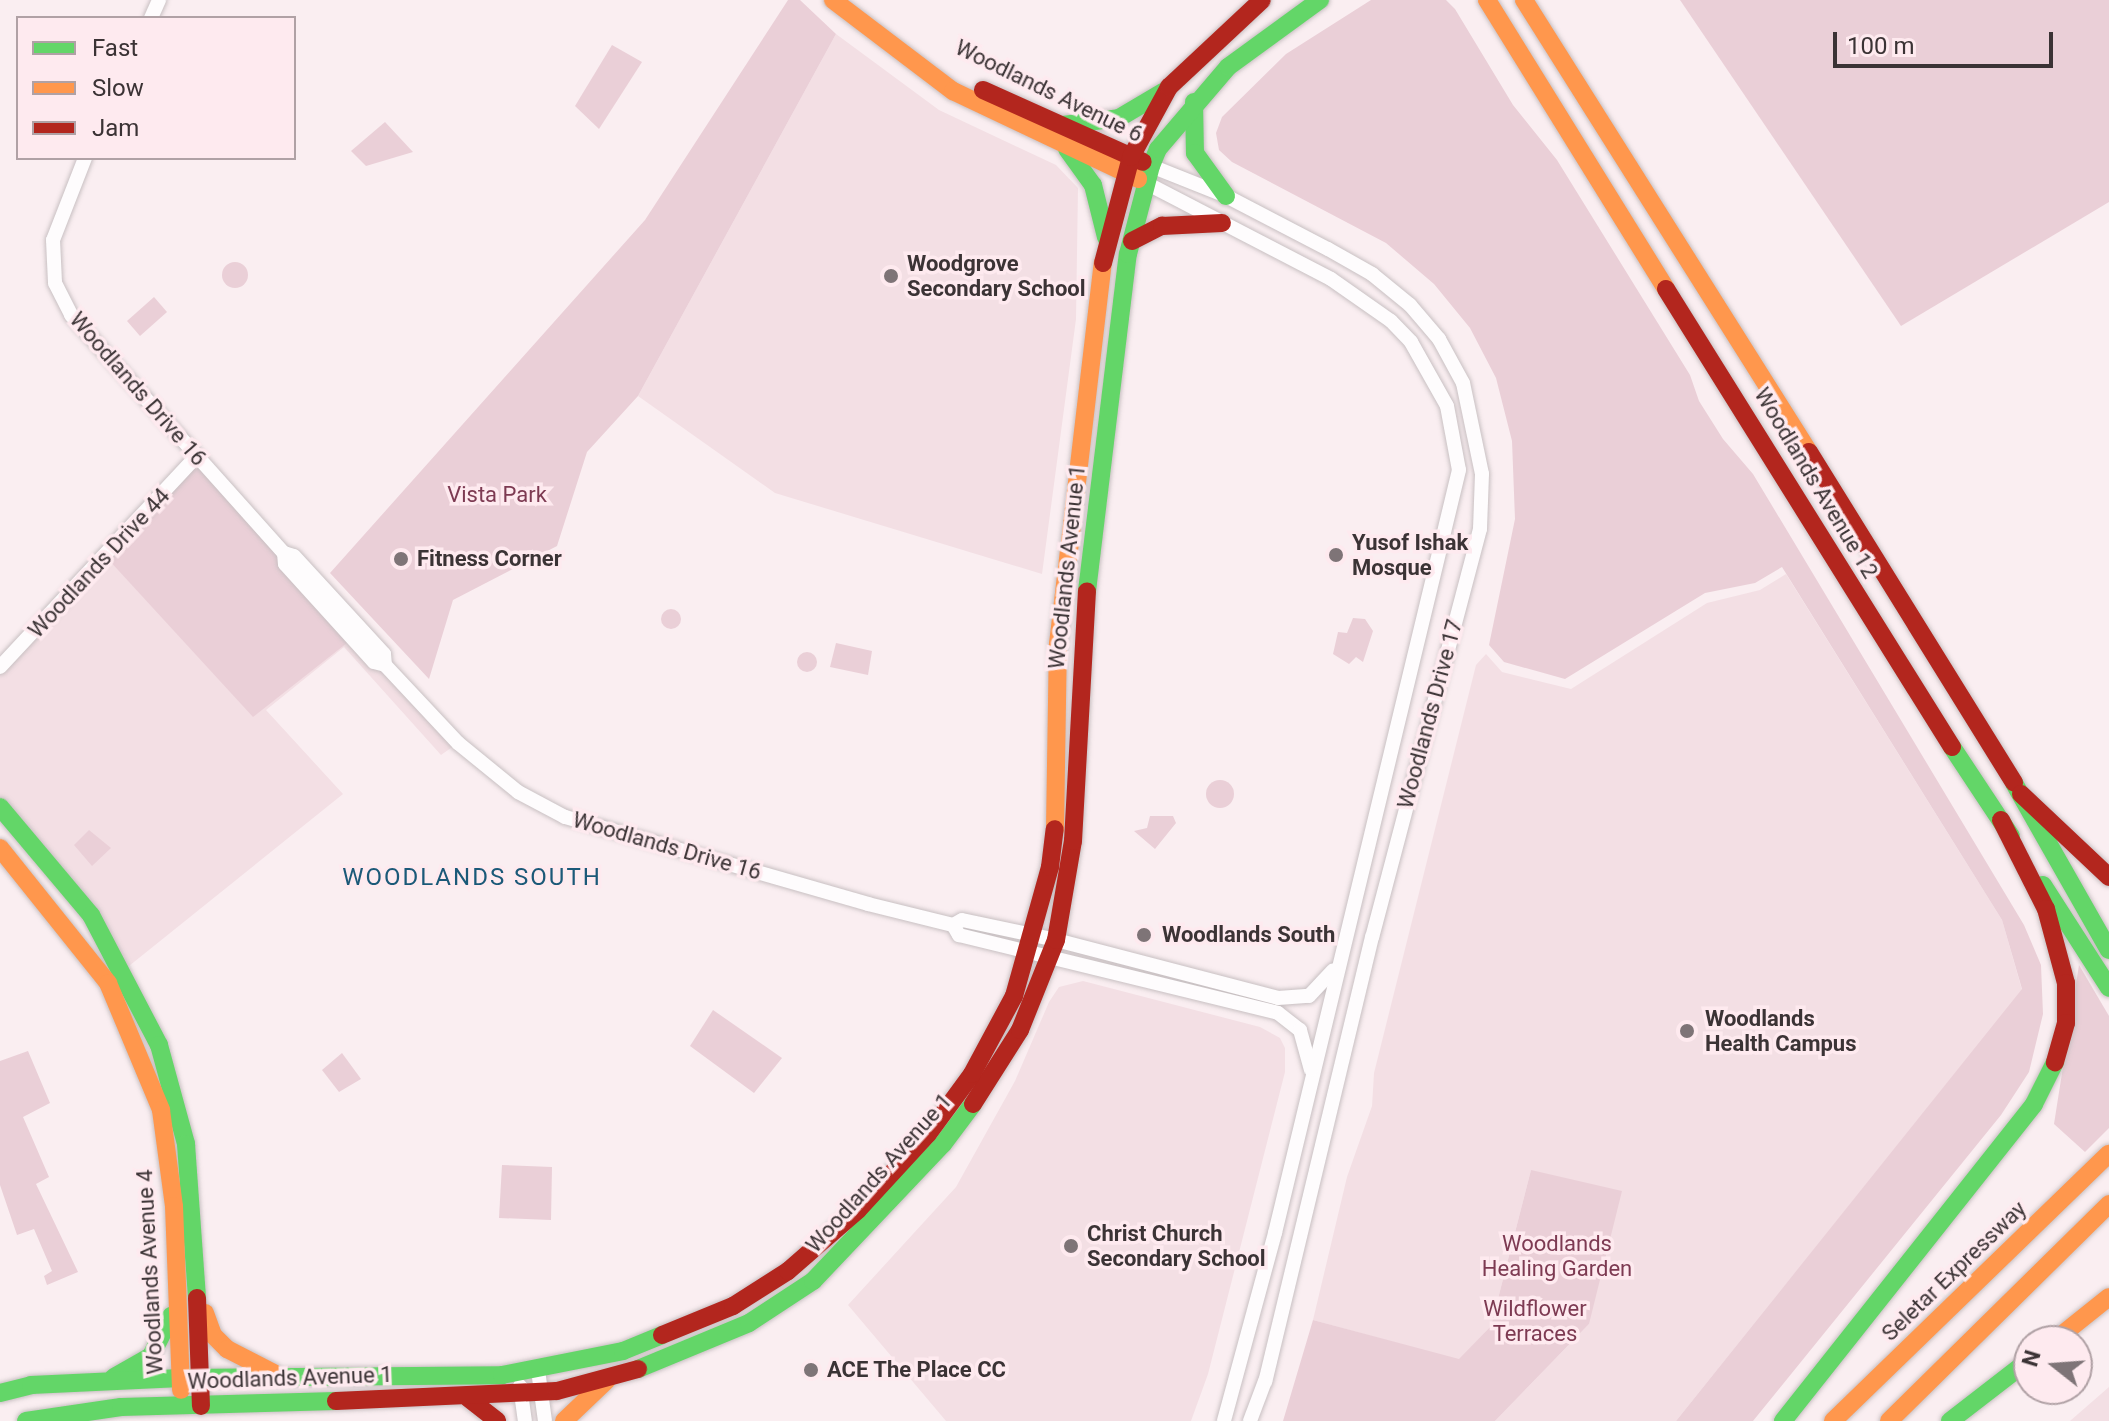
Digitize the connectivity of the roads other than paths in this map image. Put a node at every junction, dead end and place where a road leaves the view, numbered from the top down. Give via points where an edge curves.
1 (833, 0) edge
2 (851, 0) edge
3 (1262, 0) edge
4 (1320, 0) edge
5 (1480, 0) edge
6 (1524, 0) edge
7 (1491, 7) edge
8 (1169, 87) junction
9 (1194, 102) junction
10 (1059, 131) junction
11 (84, 160) edge
12 (1129, 165) junction
13 (1149, 174) junction
14 (1226, 196) junction
15 (1222, 223) junction
16 (1106, 237) junction
17 (1132, 241) junction
18 (1104, 434) junction
19 (196, 457) junction
20 (1076, 487) junction
21 (0, 667) edge
22 (2021, 794) junction
23 (0, 807) edge
24 (2001, 820) junction
25 (0, 848) edge
26 (2109, 877) edge
27 (1031, 943) junction
28 (1054, 947) junction
29 (2109, 950) edge
30 (1343, 951) junction
31 (2109, 988) edge
32 (1312, 1079) junction
33 (2109, 1154) edge
34 (2109, 1204) edge
35 (176, 1281) junction
36 (199, 1297) junction
37 (2109, 1297) edge
38 (2074, 1325) edge
39 (529, 1372) junction
40 (2013, 1372) edge
41 (327, 1375) junction
42 (281, 1376) junction
43 (201, 1377) junction
44 (181, 1378) junction
45 (610, 1378) junction
46 (100, 1381) junction
47 (0, 1393) edge
48 (541, 1393) junction
49 (521, 1395) junction
50 (348, 1398) junction
51 (468, 1398) junction
52 (264, 1403) junction
53 (121, 1407) junction
54 (180, 1414) edge
55 (201, 1414) edge
56 (26, 1421) edge
57 (147, 1421) edge
58 (227, 1421) edge
59 (497, 1421) edge
60 (525, 1421) edge
61 (545, 1421) edge
62 (564, 1421) edge
63 (1224, 1421) edge
64 (1250, 1421) edge
65 (1783, 1421) edge
66 (1833, 1421) edge
67 (1889, 1421) edge
68 (1950, 1421) edge

1 - 10 main road, Woodlands Avenue 6 via 953,91
2 - 10 main road, Woodlands Avenue 6 via 958,79
3 - 8 main road, Woodlands Avenue 1
4 - 9 main road, Woodlands Avenue 1 via 1249,49
5 - 7 main road, Woodlands Avenue 12
6 - 22 main road, Woodlands Avenue 12
7 - 24 main road, Woodlands Avenue 12 via 1911,685
8 - 10 main road via 1119,118
8 - 12 main road, Woodlands Avenue 1
9 - 13 main road, Woodlands Avenue 1 via 1158,149
9 - 14 main road via 1195,153
10 - 12 main road, Woodlands Avenue 6
10 - 16 main road via 1093,185
11 - 19 street, Woodlands Drive 16 via 53,240 55,283 71,315
12 - 13 main road, Woodlands Avenue 6
12 - 16 main road, Woodlands Avenue 1
13 - 14 street, Woodlands Drive 17
13 - 15 street, Woodlands Drive 17
13 - 17 main road, Woodlands Avenue 1
14 - 64 street, Woodlands Drive 17 via 1372,274 1428,323 1463,383 1482,474 1480,529 1372,937 1265,1381
15 - 17 main road via 1162,226
15 - 30 street, Woodlands Drive 17 via 1331,279 1391,321 1411,342 1447,406 1459,470
16 - 20 main road, Woodlands Avenue 1
17 - 18 main road, Woodlands Avenue 1
18 - 20 main road via 1092,446
18 - 28 main road, Woodlands Avenue 1 via 1079,658 1073,841
19 - 21 street, Woodlands Drive 44
19 - 27 street, Woodlands Drive 16 via 374,662 385,665 458,743 518,792 565,817 953,925 962,920
20 - 27 main road, Woodlands Avenue 1 via 1058,644 1058,809
22 - 26 main road
22 - 29 main road, Woodlands Avenue 12
23 - 36 main road, Woodlands Avenue 4 via 91,915 159,1045 186,1144
24 - 31 main road, Woodlands Avenue 12
24 - 65 main road via 2046,909 2066,983 2066,1023 2054,1065 2034,1104
25 - 35 main road, Woodlands Avenue 4 via 108,983 140,1048 161,1110 174,1206
27 - 28 street, Woodlands Drive 16
27 - 39 main road, Woodlands Avenue 1 via 1001,1021 972,1074 928,1134 858,1210 788,1271 688,1327 623,1351
28 - 30 street, Woodlands Drive 16 via 1291,1001 1327,983
28 - 32 street, Woodlands Drive 16 via 1278,1013 1300,1030
28 - 45 main road, Woodlands Avenue 1 via 1020,1030 990,1082 943,1144 813,1281 749,1323
30 - 32 street, Woodlands Drive 17
32 - 63 street, Woodlands Drive 17
33 - 66 main road, Seletar Expressway
34 - 67 main road
35 - 44 main road, Woodlands Avenue 4
35 - 46 main road via 169,1325 158,1348 135,1367
36 - 42 main road via 213,1335 227,1349
36 - 43 main road, Woodlands Avenue 4
37 - 38 main road
39 - 41 main road, Woodlands Avenue 1
39 - 48 street
39 - 49 street
40 - 68 main road
41 - 42 main road, Woodlands Avenue 1
41 - 50 main road via 331,1388
42 - 43 main road, Woodlands Avenue 1
43 - 44 main road, Woodlands Avenue 1
43 - 55 main road, Woodlands Avenue 4
44 - 46 main road, Woodlands Avenue 1
44 - 54 main road, Woodlands Avenue 4
45 - 48 main road, Woodlands Avenue 1
45 - 62 main road
46 - 47 main road, Woodlands Avenue 1 via 31,1385
48 - 49 main road, Woodlands Avenue 1
48 - 61 street
49 - 51 main road, Woodlands Avenue 1
49 - 60 street
50 - 51 main road, Woodlands Avenue 1
50 - 52 main road, Woodlands Avenue 1
51 - 59 main road
52 - 55 main road, Woodlands Avenue 1
52 - 58 main road
53 - 54 main road, Woodlands Avenue 1
53 - 56 main road, Woodlands Avenue 1
53 - 57 main road
54 - 55 main road, Woodlands Avenue 1

